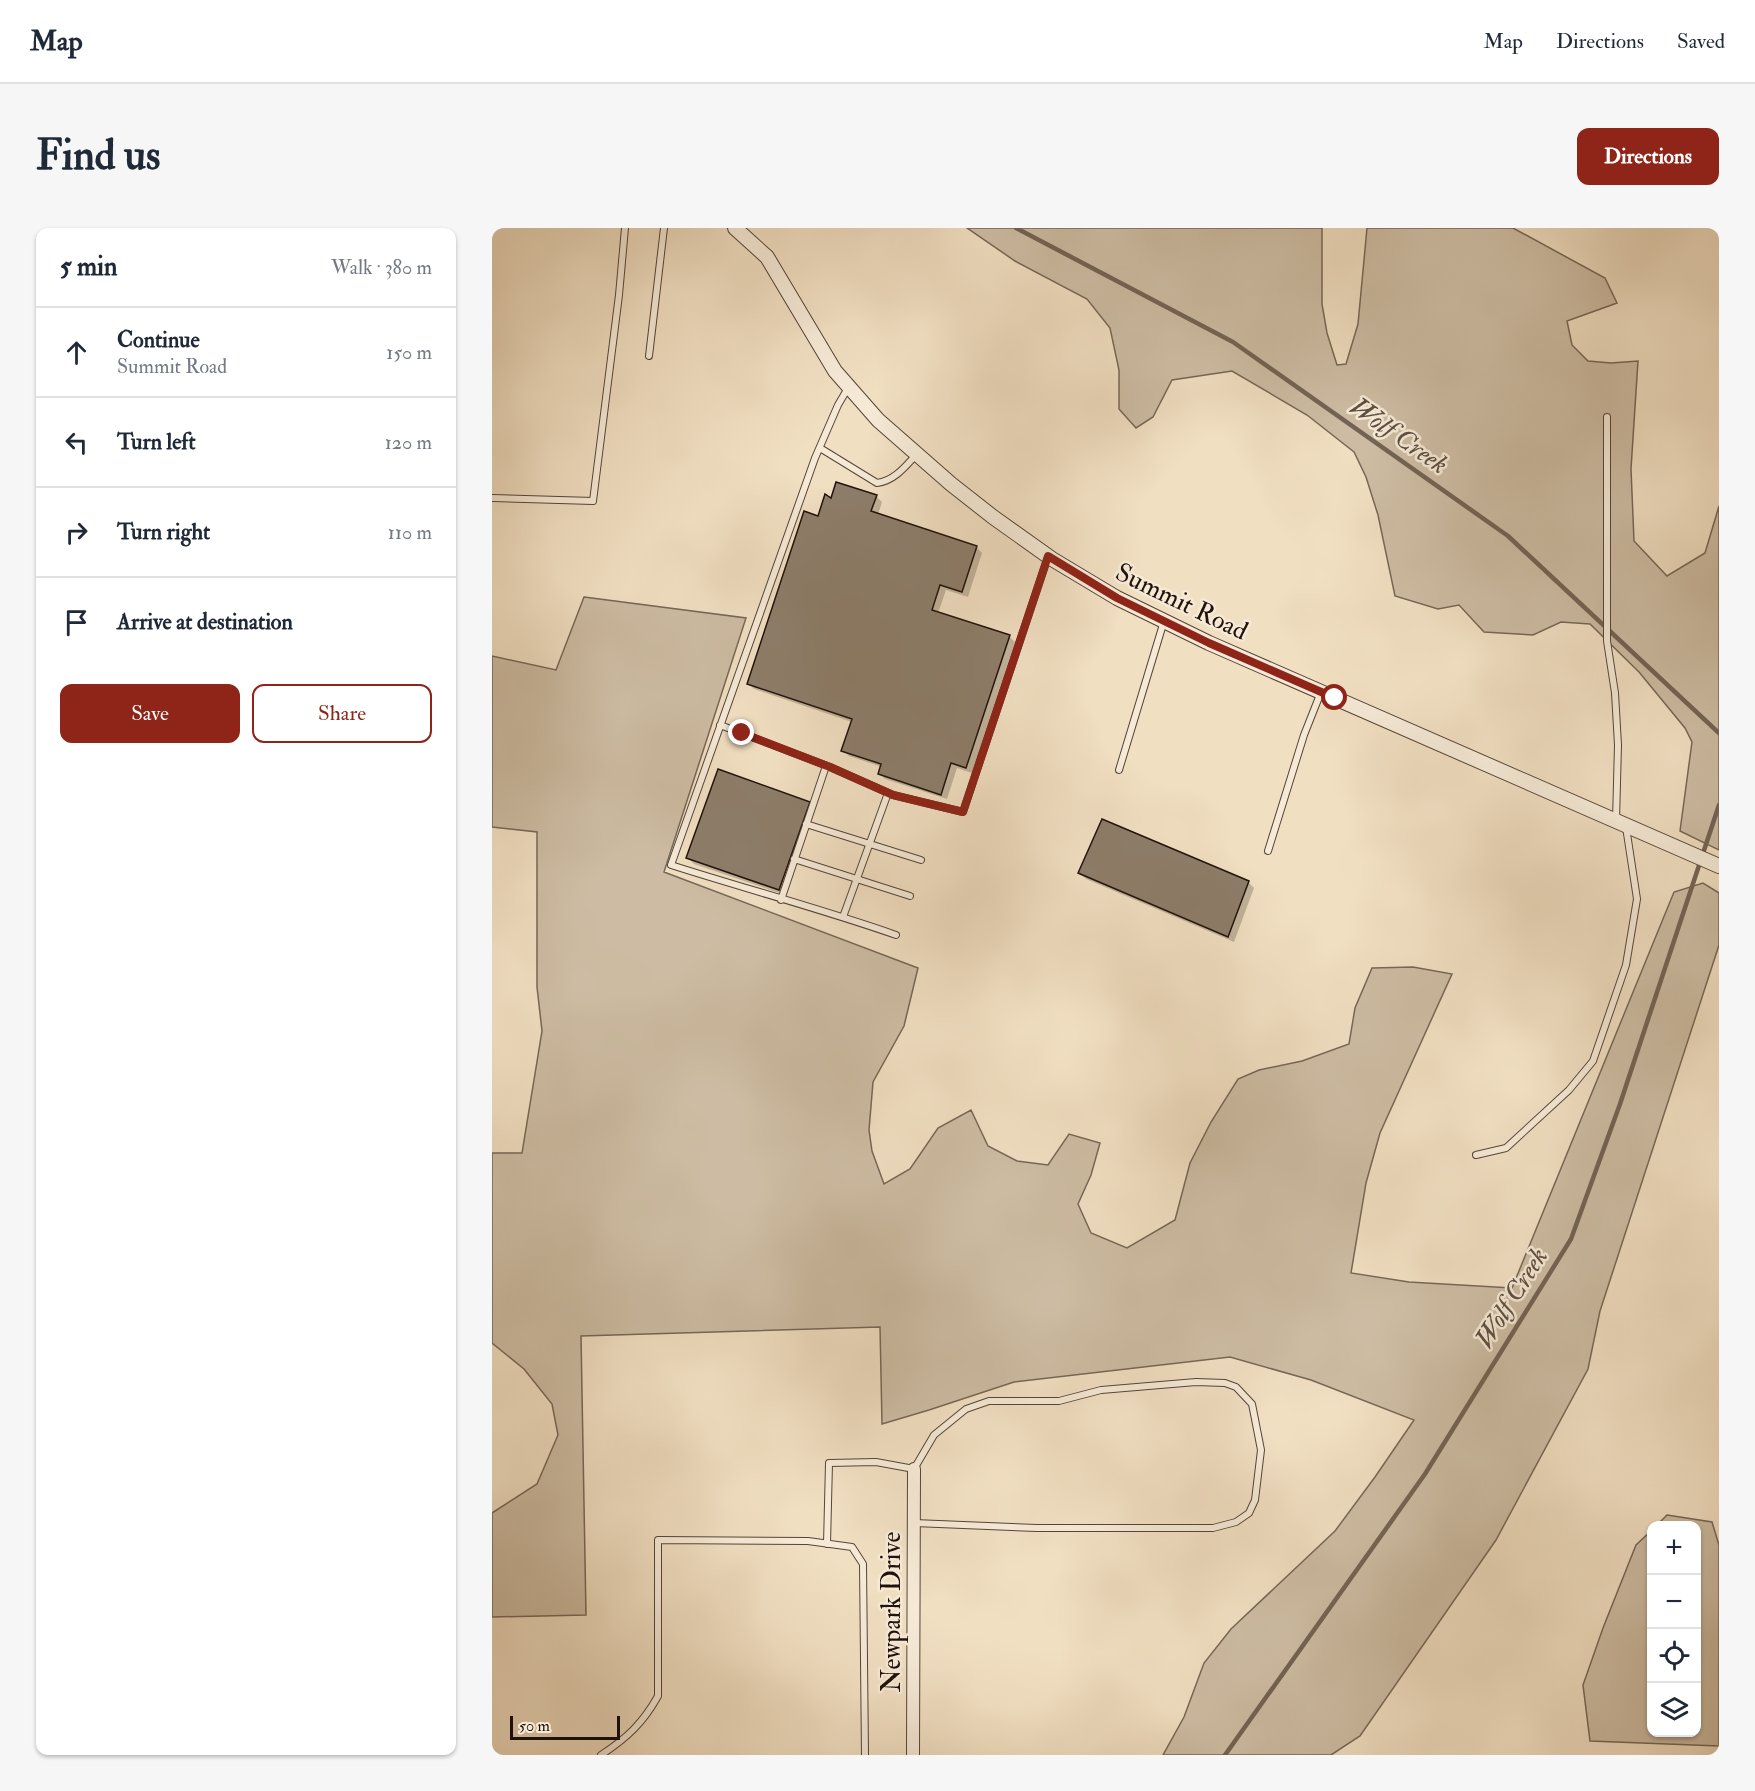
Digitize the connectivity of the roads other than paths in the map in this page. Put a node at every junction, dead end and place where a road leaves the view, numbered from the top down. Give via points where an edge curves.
1 (625, 228) edge
2 (664, 228) edge
3 (735, 228) edge
4 (649, 356) dead end
5 (849, 388) junction
6 (1607, 417) dead end
7 (820, 448) junction
8 (916, 454) junction
9 (492, 498) edge
10 (1048, 556) junction
11 (1164, 621) junction
12 (1321, 692) junction
13 (720, 725) junction
14 (826, 765) junction
15 (1119, 770) dead end
16 (888, 793) junction
17 (806, 824) junction
18 (1621, 824) junction
19 (869, 844) junction
20 (1268, 851) dead end
21 (794, 859) junction
22 (921, 860) dead end
23 (1719, 866) edge
24 (856, 880) junction
25 (910, 896) dead end
26 (781, 900) junction
27 (843, 917) junction
28 (896, 935) dead end
29 (1476, 1155) dead end
30 (915, 1469) junction
31 (914, 1523) junction
32 (827, 1544) junction
33 (601, 1755) edge
34 (865, 1755) edge
35 (914, 1755) edge

1 - 9 lane via 593,501
2 - 4 lane
3 - 5 street, Summit Road via 767,257 815,340
5 - 7 lane
5 - 8 street, Summit Road
6 - 18 lane via 1607,640 1615,693
7 - 8 lane via 877,483 902,471
7 - 13 lane
8 - 10 street, Summit Road via 993,518
10 - 11 street, Summit Road
10 - 16 lane via 963,812
11 - 12 street, Summit Road
11 - 15 lane
12 - 18 street, Summit Road
12 - 20 lane
13 - 14 lane
13 - 26 lane via 671,865
14 - 16 lane
14 - 17 lane
16 - 19 lane
17 - 19 lane
17 - 21 lane
18 - 23 street, Summit Road
18 - 29 lane via 1637,899 1626,965 1593,1061 1569,1090 1506,1148
19 - 22 lane
19 - 24 lane
21 - 24 lane
21 - 26 lane
24 - 25 lane
24 - 27 lane
26 - 27 lane
27 - 28 lane
30 - 31 street, Newpark Drive
30 - 31 lane via 934,1435 966,1409 989,1401 1059,1401 1101,1390 1196,1382 1225,1383 1244,1395 1252,1404 1261,1450 1256,1500 1249,1513 1236,1522 1213,1528
30 - 32 lane via 876,1462 829,1463
31 - 35 street, Newpark Drive
32 - 33 lane via 658,1540 657,1696 646,1716 623,1741
32 - 34 lane via 852,1547 863,1564

